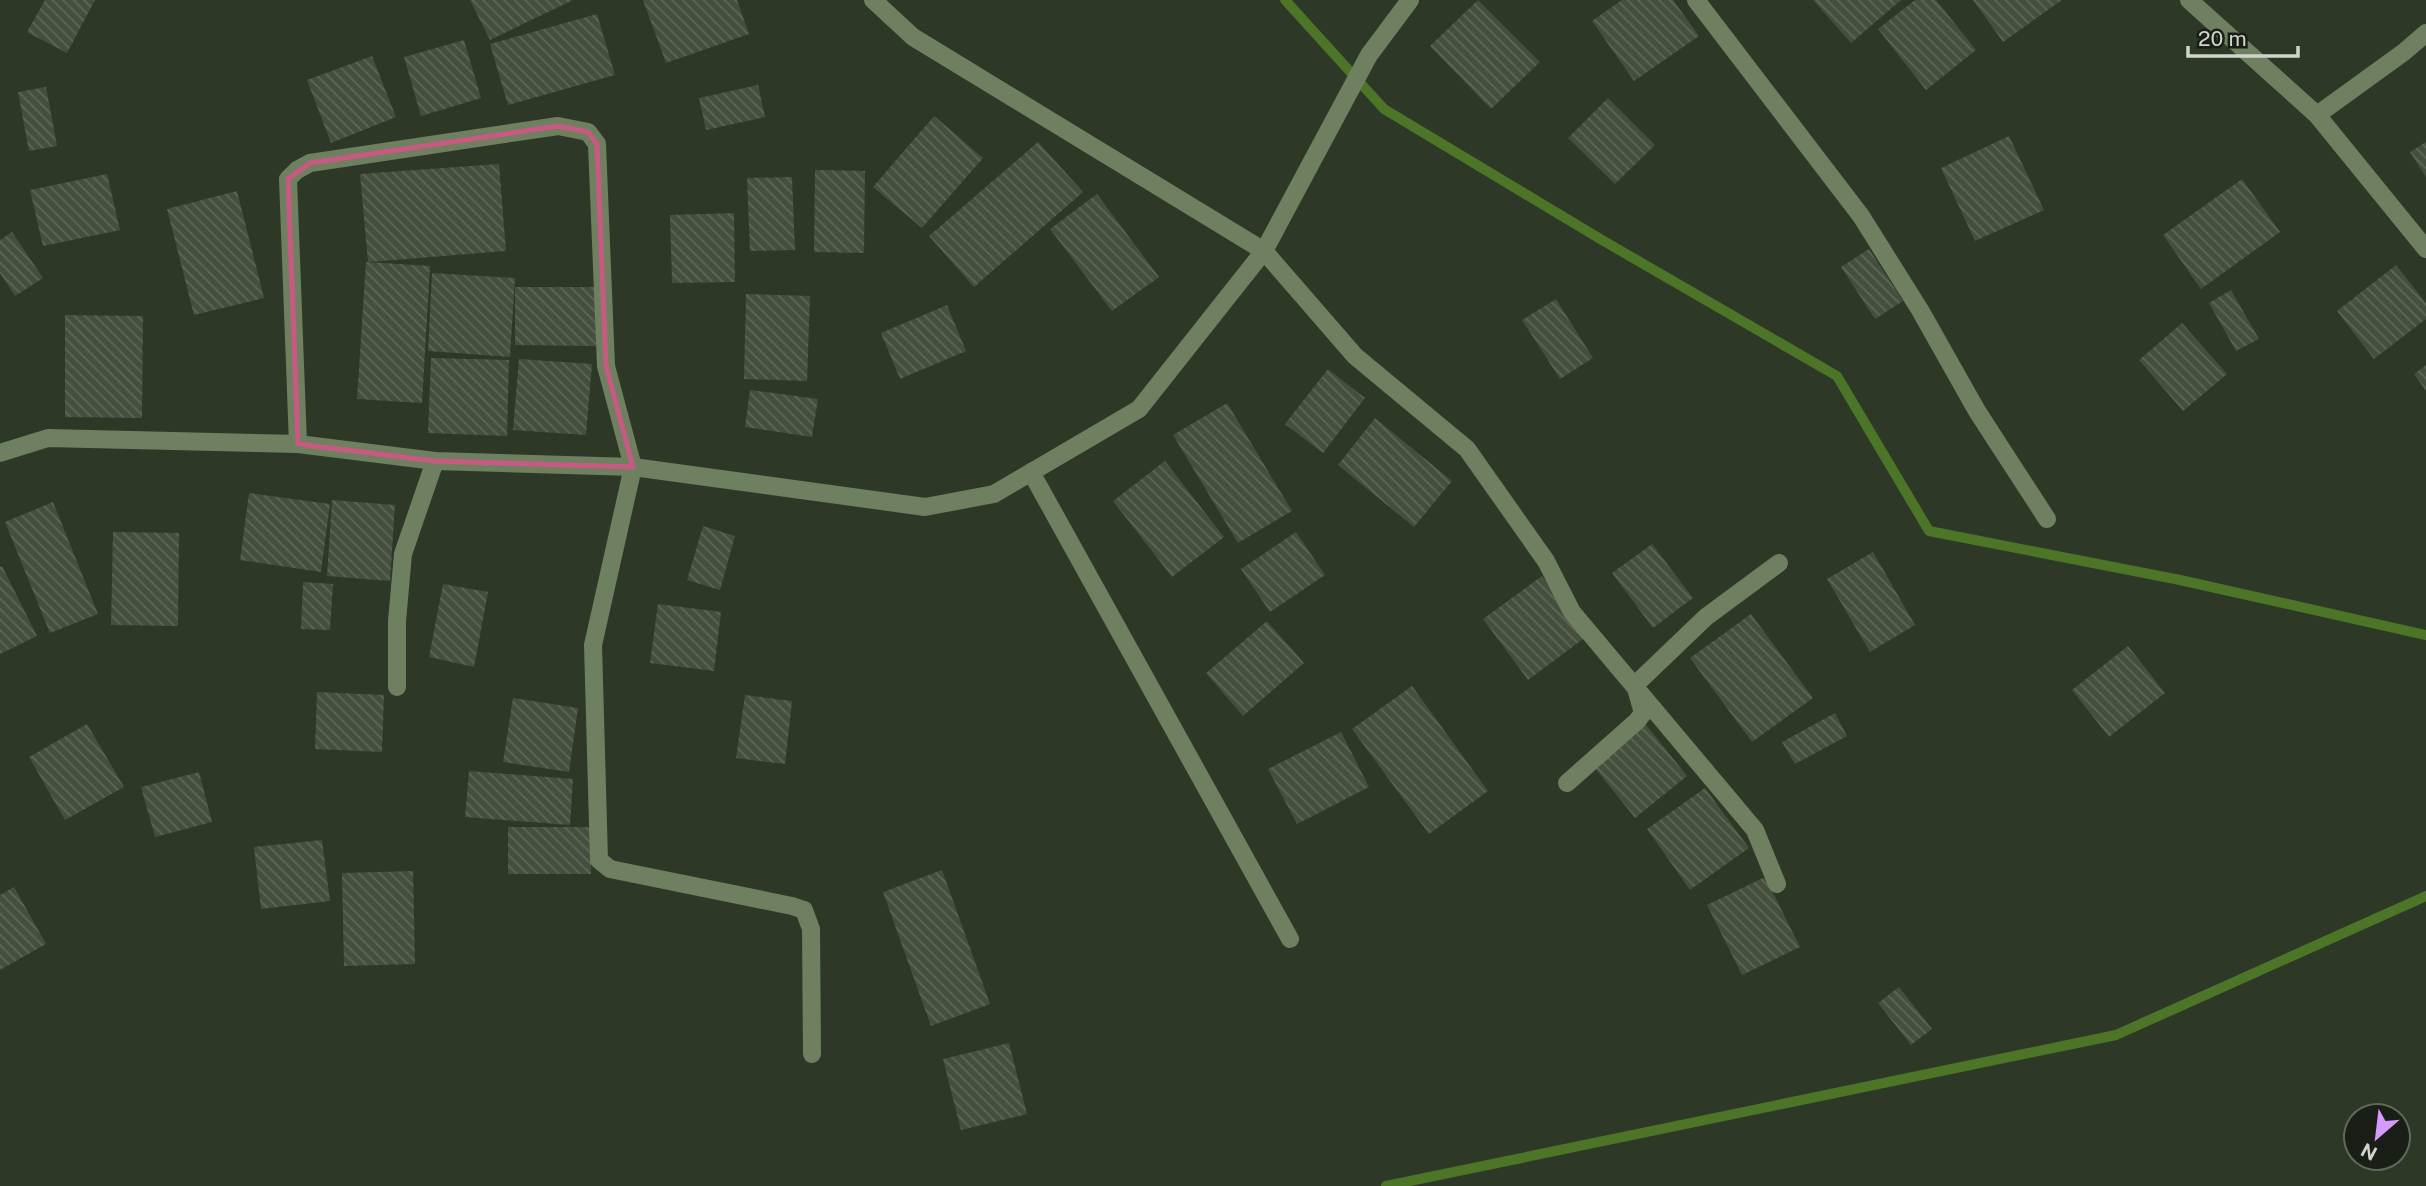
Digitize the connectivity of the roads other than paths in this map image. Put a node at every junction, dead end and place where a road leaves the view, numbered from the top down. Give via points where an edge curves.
1 (873, 0) edge
2 (1410, 0) edge
3 (1696, 0) edge
4 (2189, 0) edge
5 (2426, 33) edge
6 (2316, 116) junction
7 (2426, 249) edge
8 (1264, 251) junction
9 (298, 444) junction
10 (0, 453) edge
11 (435, 461) junction
12 (633, 467) junction
13 (1031, 472) junction
14 (2047, 519) dead end
15 (1779, 563) dead end
16 (1635, 685) junction
17 (397, 687) dead end
18 (1567, 783) dead end
19 (1777, 884) dead end
20 (1290, 939) dead end
21 (812, 1054) dead end

1 - 8 street via 913,37
2 - 8 street via 1369,55
3 - 14 street via 1861,216
4 - 6 street
5 - 6 street
6 - 7 street
8 - 13 street via 1139,409
8 - 16 street via 1355,356 1466,449 1546,561 1572,612
9 - 10 street via 48,438
9 - 11 street
9 - 12 street via 289,179 310,163 558,126 588,132 597,144 606,366
11 - 12 street
11 - 17 street via 403,555
12 - 13 street via 925,507 994,495
12 - 21 street via 593,645 599,860 610,869 804,910 811,929
13 - 20 street
15 - 16 street via 1706,617
16 - 18 street via 1643,713
16 - 19 street via 1755,830

